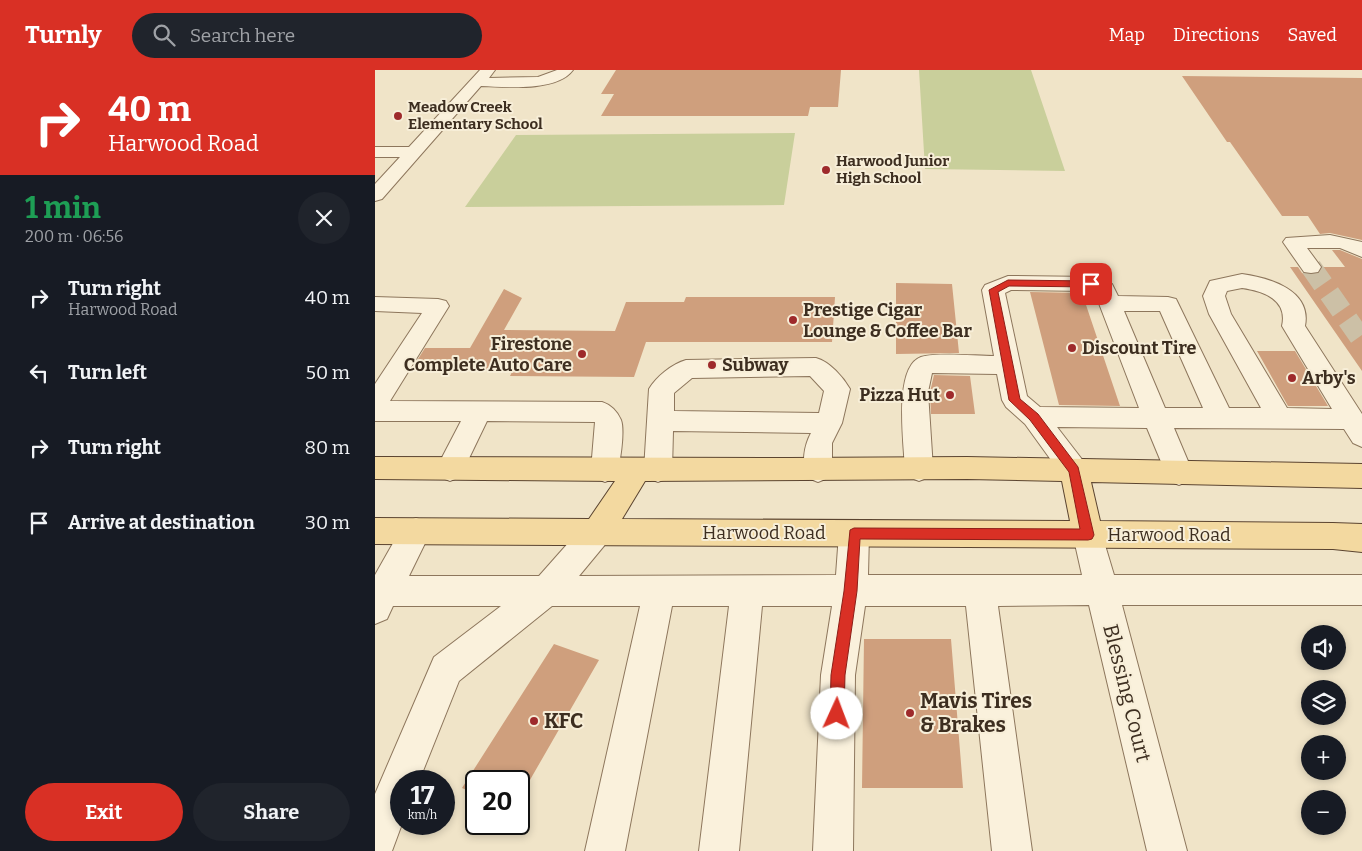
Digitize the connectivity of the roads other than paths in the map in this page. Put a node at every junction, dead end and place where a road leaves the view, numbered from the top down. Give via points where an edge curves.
1 (488, 70) edge
2 (566, 70) edge
3 (477, 82) junction
4 (375, 152) edge
5 (414, 152) junction
6 (375, 195) edge
7 (1362, 251) edge
8 (1311, 267) tunnel mouth
9 (1109, 303) junction
10 (375, 304) edge
11 (1008, 365) junction
12 (375, 404) edge
13 (375, 411) edge
14 (479, 412) junction
15 (1034, 417) junction
16 (1279, 418) junction
17 (1156, 419) junction
18 (1221, 419) junction
19 (660, 421) junction
20 (829, 423) junction
21 (1357, 428) edge
22 (375, 468) edge
23 (450, 469) junction
24 (919, 469) junction
25 (605, 470) junction
26 (648, 470) junction
27 (818, 470) junction
28 (1074, 470) junction
29 (1179, 472) junction
30 (1362, 476) edge
31 (375, 531) edge
32 (416, 532) junction
33 (597, 532) junction
34 (854, 534) junction
35 (1088, 535) junction
36 (1362, 538) edge
37 (1100, 589) junction
38 (980, 590) junction
39 (1362, 590) edge
40 (545, 591) junction
41 (659, 591) junction
42 (747, 591) junction
43 (851, 591) junction
44 (378, 596) edge
45 (375, 842) edge
46 (605, 851) edge
47 (719, 851) edge
48 (833, 851) edge
49 (1012, 851) edge
50 (1167, 851) edge

1 - 3 street
2 - 3 street via 564,74 541,82
3 - 5 street
4 - 5 street
5 - 6 street
7 - 8 street via 1337,241 1293,242
9 - 11 street via 1104,289 1091,284 1008,283 993,290
9 - 17 street
9 - 18 street via 1168,304
10 - 12 street via 438,306
11 - 15 street via 1015,400
11 - 24 street via 927,364 920,369 915,392
13 - 14 street
14 - 23 street
14 - 25 street via 602,412 609,422
15 - 17 street
15 - 28 street
16 - 18 street
16 - 21 street
16 - 21 street via 1220,314 1214,296 1218,286 1239,281 1264,285 1294,307 1296,318 1293,326
17 - 18 street
17 - 29 street
19 - 20 street
19 - 20 street via 662,389 687,369 816,368 837,389
19 - 26 street
20 - 27 street via 819,443
22 - 23 main road
23 - 25 main road
24 - 27 main road
24 - 28 main road
25 - 26 main road
26 - 27 main road
26 - 33 main road
28 - 29 main road
28 - 35 main road
29 - 30 main road
31 - 32 main road, Harwood Road
32 - 33 main road, Harwood Road
32 - 44 street
33 - 34 main road, Harwood Road
33 - 40 street
34 - 35 main road, Harwood Road
34 - 43 street
35 - 36 main road, Harwood Road
35 - 37 street, Blessing Court
37 - 38 street
37 - 39 street
37 - 50 street, Blessing Court
38 - 43 street
38 - 49 street
40 - 41 street
40 - 44 street
40 - 45 street via 446,669
41 - 42 street
41 - 46 street
42 - 43 street
42 - 47 street
43 - 48 street via 838,675

